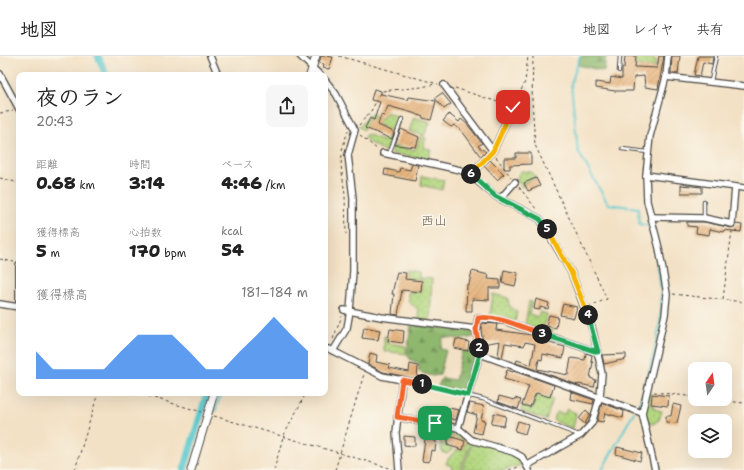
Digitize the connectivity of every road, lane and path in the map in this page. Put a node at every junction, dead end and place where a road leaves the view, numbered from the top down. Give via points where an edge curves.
1 (210, 56) edge
2 (300, 56) edge
3 (316, 56) edge
4 (339, 56) edge
5 (528, 56) edge
6 (533, 56) edge
7 (620, 56) edge
8 (668, 56) edge
9 (716, 56) edge
10 (312, 67) junction
11 (619, 71) dead end
12 (217, 72) edge
13 (311, 72) edge
14 (317, 72) edge
15 (0, 74) edge
16 (666, 77) junction
17 (711, 82) junction
18 (328, 84) edge
19 (436, 84) junction
20 (444, 85) junction
21 (744, 86) edge
22 (16, 104) edge
23 (513, 107) junction
24 (16, 110) edge
25 (0, 113) edge
26 (402, 118) dead end
27 (351, 120) junction
28 (355, 130) junction
29 (622, 149) dead end
30 (493, 151) junction
31 (648, 152) junction
32 (382, 153) joint
33 (389, 154) junction
34 (470, 175) junction
35 (646, 175) junction
36 (0, 178) edge
37 (16, 182) edge
38 (515, 182) dead end
39 (735, 187) junction
40 (744, 188) edge
41 (500, 199) junction
42 (704, 200) dead end
43 (651, 217) junction
44 (704, 218) junction
45 (732, 224) junction
46 (347, 238) dead end
47 (0, 259) edge
48 (16, 263) edge
49 (667, 294) junction
50 (723, 299) junction
51 (744, 302) edge
52 (0, 304) edge
53 (16, 307) edge
54 (585, 308) junction
55 (344, 310) joint
56 (350, 311) junction
57 (476, 329) junction
58 (331, 350) junction
59 (598, 352) junction
60 (480, 354) junction
61 (366, 368) junction
62 (402, 380) junction
63 (647, 391) junction
64 (468, 395) junction
65 (97, 396) edge
66 (147, 396) edge
67 (213, 396) edge
68 (304, 396) edge
69 (600, 396) junction
70 (688, 396) edge
71 (732, 402) edge
72 (744, 403) edge
73 (199, 411) dead end
74 (642, 413) junction
75 (208, 414) junction
76 (397, 417) junction
77 (458, 428) junction
78 (581, 435) junction
79 (283, 437) junction
80 (340, 454) junction
81 (528, 467) edge
82 (75, 470) edge
83 (191, 470) edge
84 (274, 470) edge
85 (335, 470) edge
86 (395, 470) edge
87 (399, 470) edge
88 (509, 470) edge
89 (655, 470) edge

1 - 12 street
2 - 10 street
3 - 10 street
4 - 19 path
5 - 23 path via 525,82
6 - 54 path via 535,145 607,299
7 - 11 lane
8 - 16 street
9 - 17 lane
10 - 13 street
10 - 14 street
15 - 22 street
16 - 17 street
16 - 31 street
17 - 21 street
18 - 27 street
19 - 20 path
19 - 28 path via 382,91 372,111
20 - 23 path
20 - 30 street
23 - 30 street
24 - 25 path
26 - 33 lane
27 - 28 street
27 - 46 path via 341,165
28 - 32 path
28 - 56 street via 348,155 353,198
29 - 31 lane
30 - 34 street
31 - 35 street
32 - 33 street
33 - 34 street via 446,165
34 - 41 street
35 - 39 street
35 - 43 street via 647,201
36 - 37 path
38 - 41 street
39 - 40 street
39 - 45 street
41 - 54 street via 540,219 571,272
42 - 44 lane
43 - 44 street
43 - 49 street
44 - 45 street
45 - 50 path
47 - 48 path
49 - 50 path
49 - 63 street via 665,314
50 - 51 path
52 - 53 street
54 - 59 street
55 - 56 street
55 - 58 path
56 - 57 street
56 - 58 street via 347,328
57 - 59 street via 478,318 504,321
57 - 60 street
58 - 61 street
59 - 69 street via 602,374
60 - 64 street
60 - 69 street
61 - 62 street via 382,376
61 - 80 path
62 - 64 lane
62 - 76 street
63 - 70 path
63 - 74 street
64 - 77 street
64 - 78 lane
65 - 82 path
66 - 73 path
67 - 75 street
68 - 79 path
69 - 74 street
69 - 78 street via 592,423
71 - 72 path
74 - 89 street
75 - 79 path
75 - 83 street
76 - 77 street
76 - 87 street
77 - 81 street via 472,440 522,457
78 - 81 street
79 - 80 path
79 - 84 path
80 - 85 path
80 - 86 path
81 - 88 path

